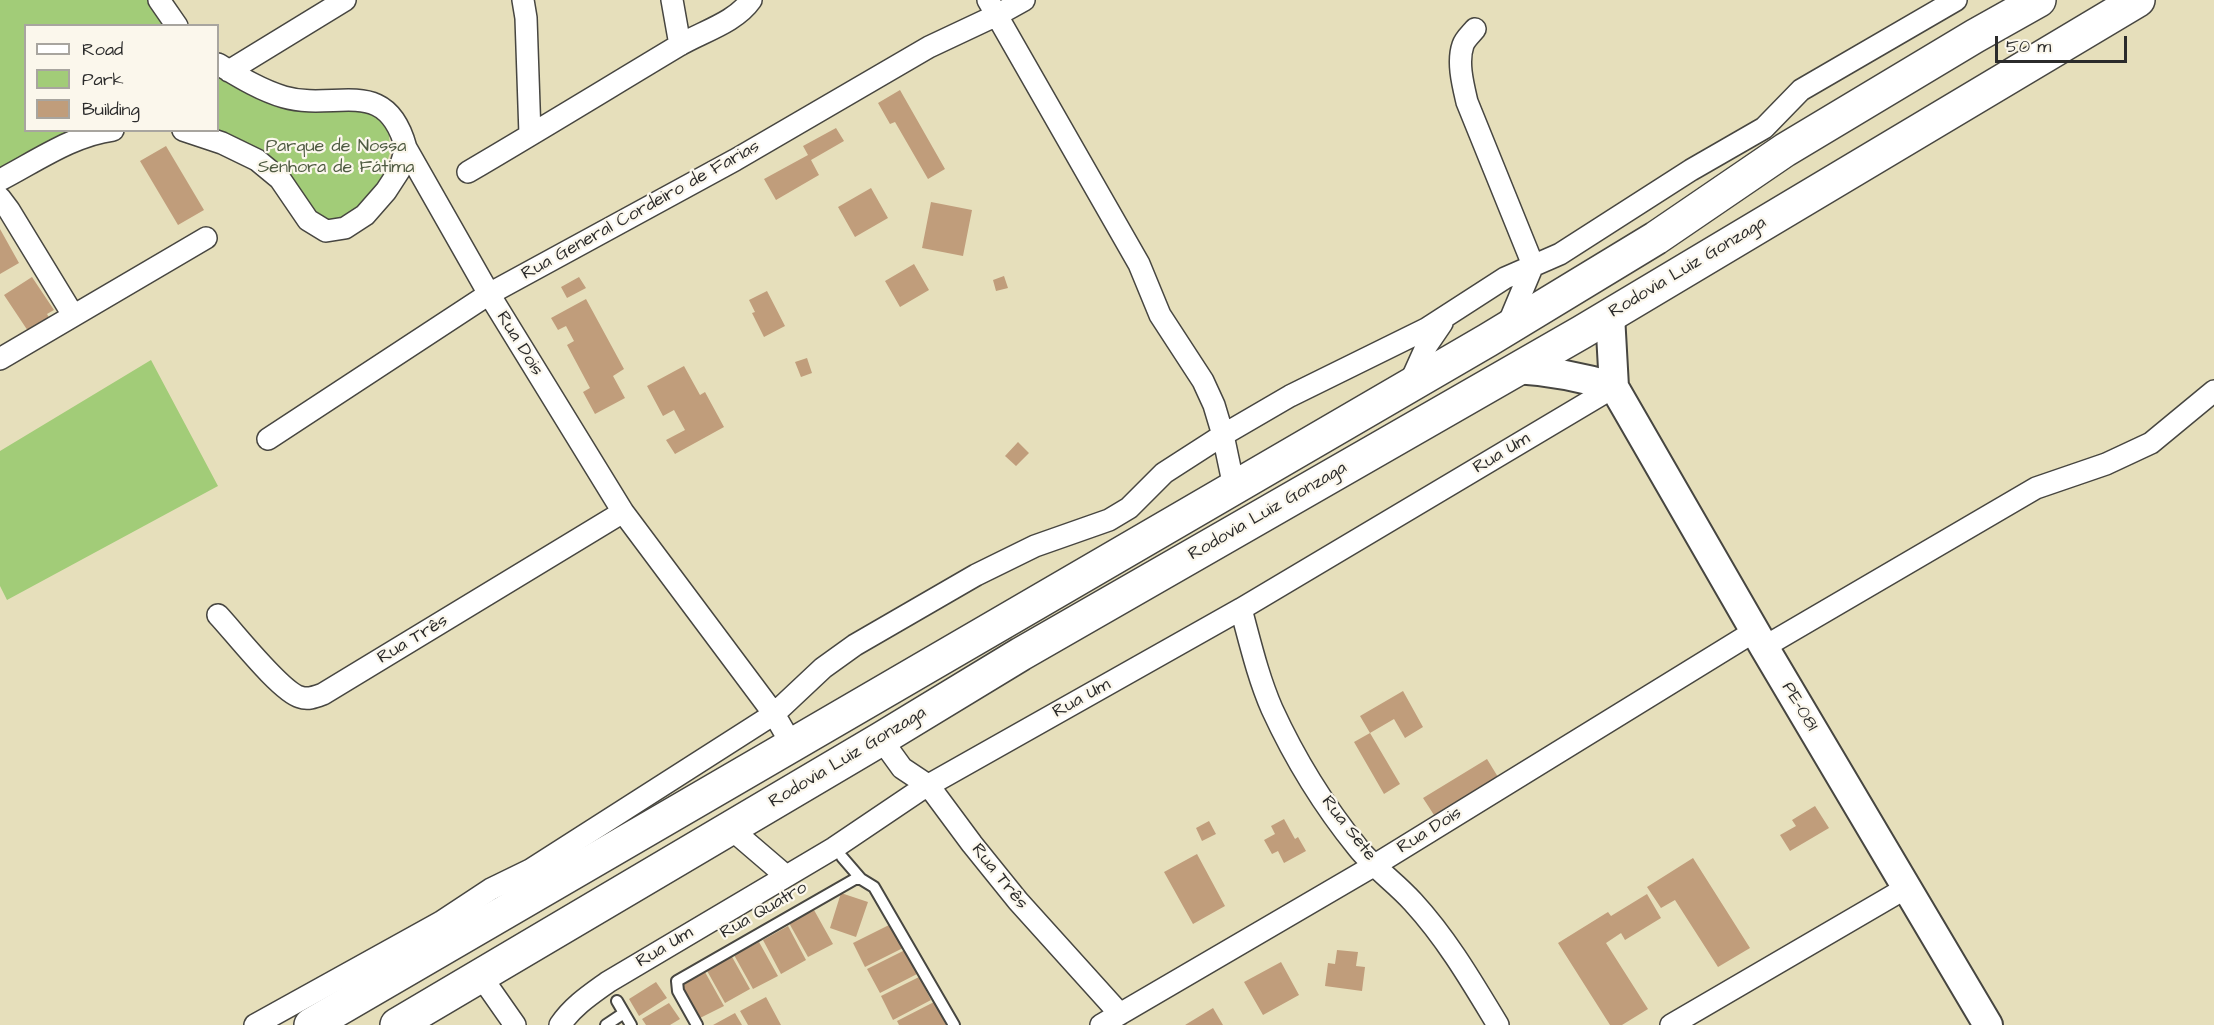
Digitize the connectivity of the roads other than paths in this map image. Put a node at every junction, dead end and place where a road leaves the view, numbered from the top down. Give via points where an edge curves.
1 (159, 0) edge
2 (345, 0) edge
3 (523, 0) edge
4 (672, 0) edge
5 (751, 0) edge
6 (1023, 0) edge
7 (1956, 0) edge
8 (2039, 0) edge
9 (2138, 0) edge
10 (992, 8) edge
11 (176, 24) edge
12 (1474, 29) dead end
13 (680, 45) junction
14 (223, 67) edge
15 (102, 132) edge
16 (189, 132) edge
17 (530, 135) junction
18 (406, 148) junction
19 (468, 172) dead end
20 (0, 180) edge
21 (0, 198) edge
22 (206, 238) dead end
23 (1533, 265) junction
24 (489, 294) junction
25 (1448, 314) junction
26 (73, 315) junction
27 (1610, 315) junction
28 (1506, 329) junction
29 (0, 359) edge
30 (1516, 369) junction
31 (1409, 386) junction
32 (1614, 387) junction
33 (2214, 391) edge
34 (1223, 435) junction
35 (268, 439) dead end
36 (1234, 487) junction
37 (623, 512) junction
38 (1240, 609) junction
39 (218, 615) dead end
40 (1759, 639) junction
41 (774, 714) junction
42 (881, 739) junction
43 (792, 745) junction
44 (929, 786) junction
45 (730, 828) junction
46 (838, 852) junction
47 (1375, 865) junction
48 (786, 876) junction
49 (861, 879) junction
50 (1906, 888) junction
51 (480, 975) junction
52 (617, 1001) dead end
53 (624, 1013) junction
54 (1120, 1014) junction
55 (255, 1025) edge
56 (311, 1025) edge
57 (397, 1025) edge
58 (515, 1025) edge
59 (560, 1025) edge
60 (606, 1025) edge
61 (631, 1025) edge
62 (697, 1025) edge
63 (954, 1025) edge
64 (1101, 1025) edge
65 (1498, 1025) edge
66 (1671, 1025) edge
67 (1988, 1025) edge

1 - 11 street
2 - 14 street
3 - 17 street
4 - 13 street
5 - 13 street via 733,17
6 - 10 street, Rua General Cordeiro de Farias
7 - 23 street via 1801,90 1764,128 1560,254
8 - 28 highway via 1814,133 1656,238
9 - 27 highway, Rodovia Luiz Gonzaga
10 - 24 street, Rua General Cordeiro de Farias via 735,160
10 - 34 street via 1139,264 1160,315 1203,381
12 - 23 street via 1463,45 1462,80 1467,102
13 - 17 street
14 - 18 street, Rua Dois via 283,97 308,102 370,101 390,113
15 - 20 street via 70,143
16 - 18 street via 257,160 280,179 308,220 326,231 345,228 365,215 399,171
17 - 19 street
18 - 24 street, Rua Dois
21 - 26 street
22 - 26 street
23 - 25 street
23 - 28 street
24 - 35 street, Rua General Cordeiro de Farias
24 - 37 street, Rua Dois
25 - 31 street via 1427,345
25 - 34 street
26 - 29 street
27 - 30 highway, Rodovia Luiz Gonzaga
27 - 32 street
28 - 31 highway
30 - 32 street via 1577,376
30 - 42 highway, Rodovia Luiz Gonzaga
31 - 36 highway
32 - 38 street, Rua Um
32 - 40 street, PE-081 / PE-081
33 - 40 street, Rua Dois via 2151,443 2106,464 2036,488
34 - 36 street
34 - 41 street via 1164,473 1129,508 1109,520 1035,546 976,575 855,645 823,668
36 - 43 highway
37 - 39 street, Rua Três via 311,699 295,695 279,682
37 - 41 street, Rua Dois
38 - 44 street, Rua Um
38 - 47 street, Rua Sete via 1272,708 1294,751 1359,850
40 - 47 street, Rua Dois
40 - 50 street, PE-081 / PE-081
41 - 43 street, Rua Dois
41 - 55 street via 530,870
42 - 44 street, Rua Três via 902,768
42 - 45 highway, Rodovia Luiz Gonzaga
43 - 56 highway
44 - 46 street, Rua Um
44 - 54 street, Rua Três via 1018,901
45 - 48 street
45 - 51 highway, Rodovia Luiz Gonzaga
46 - 48 street, Rua Um
46 - 49 lane
47 - 54 street, Rua Dois
47 - 65 street, Rua Sete via 1457,956
48 - 59 street, Rua Um via 608,982 581,1001
49 - 62 lane, Rua Quatro via 848,881 677,981 678,991
49 - 63 lane via 874,887
50 - 66 street
50 - 67 street, PE-081 / PE-081
51 - 57 highway, Rodovia Luiz Gonzaga
51 - 58 street
52 - 53 lane
53 - 60 lane
53 - 61 lane
54 - 64 street, Rua Dois

